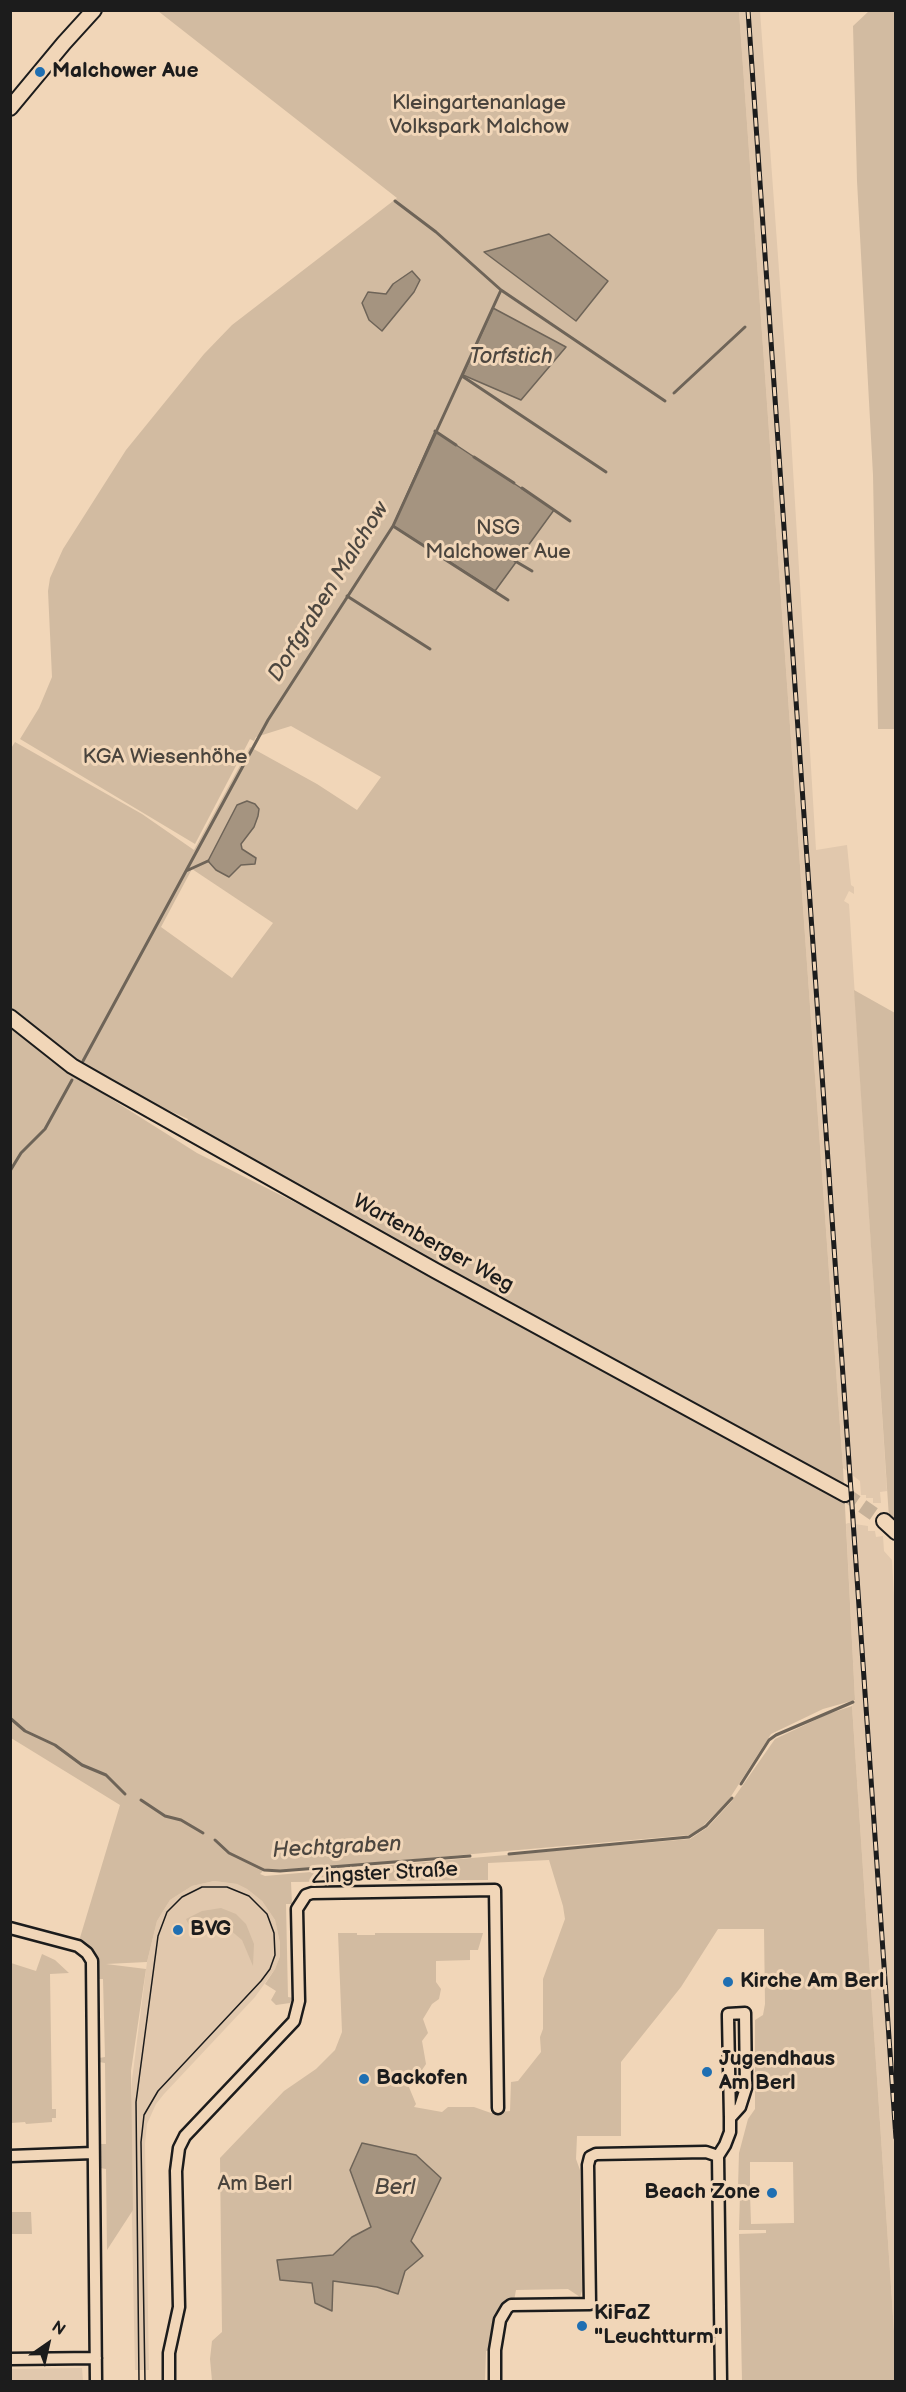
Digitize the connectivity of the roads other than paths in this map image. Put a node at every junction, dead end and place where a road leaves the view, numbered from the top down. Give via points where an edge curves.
1 (94, 10) edge
2 (10, 108) edge
3 (10, 1017) edge
4 (845, 1494) tunnel mouth
5 (884, 1521) tunnel mouth
6 (896, 1532) edge
7 (10, 1928) edge
8 (498, 2108) dead end
9 (730, 2118) junction
10 (93, 2153) junction
11 (10, 2156) edge
12 (718, 2156) junction
13 (96, 2358) junction
14 (10, 2359) edge
15 (96, 2382) edge
16 (170, 2382) edge
17 (495, 2382) edge
18 (722, 2382) edge

1 - 2 main road
3 - 4 main road, Wartenberger Weg via 72,1066 106,1086
5 - 6 main road
7 - 10 street via 78,1946 92,1961
8 - 16 street, Zingster Straße via 495,1890 306,1895 297,1909 299,2001 294,2021 178,2148 179,2307 169,2353
9 - 9 street via 728,2014 745,2013 746,2088 740,2108
9 - 12 street via 728,2139
10 - 11 street
10 - 13 street
12 - 17 street via 706,2152 590,2157 590,2304 507,2308 500,2320 495,2350
12 - 18 street
13 - 14 street
13 - 15 street

